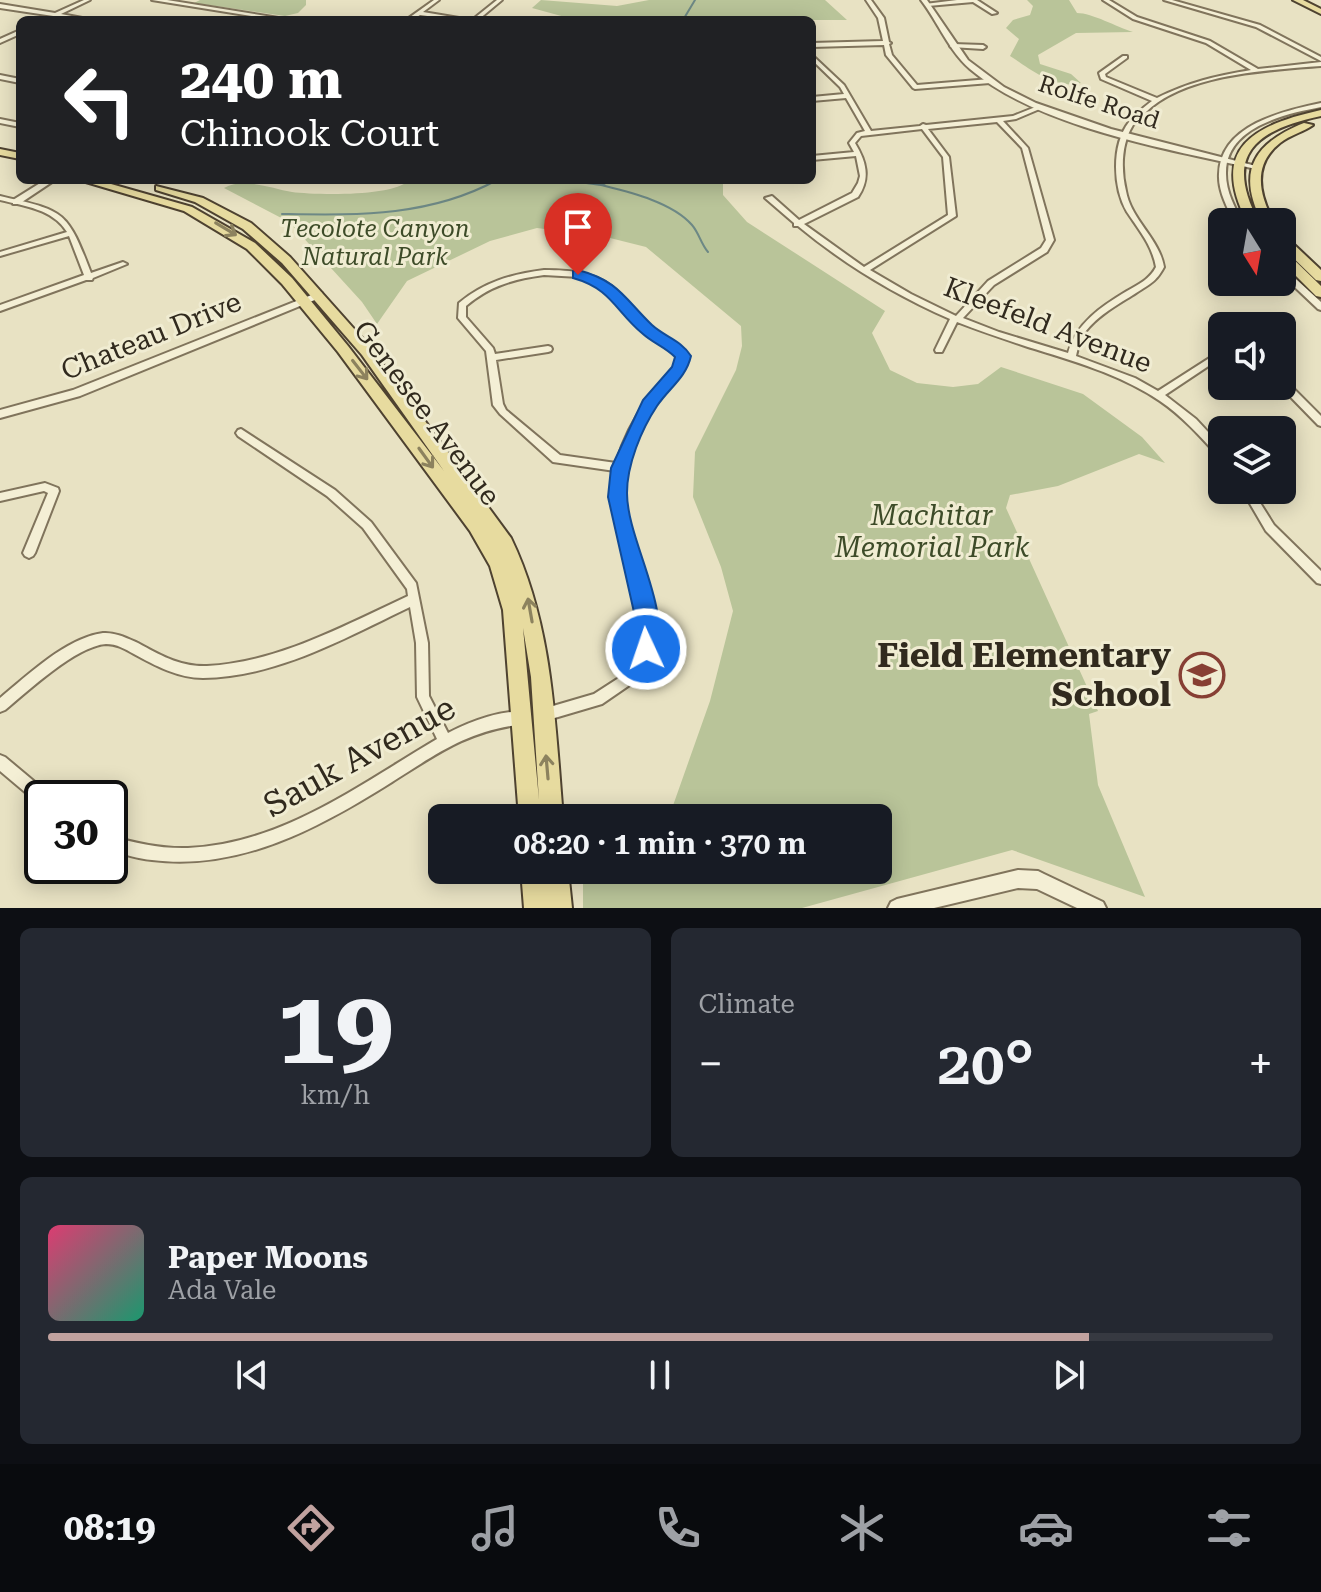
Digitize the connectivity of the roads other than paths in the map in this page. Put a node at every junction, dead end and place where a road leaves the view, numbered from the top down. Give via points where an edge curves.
1 (88, 0) edge
2 (155, 0) edge
3 (437, 0) edge
4 (500, 0) edge
5 (868, 0) edge
6 (975, 0) edge
7 (1105, 0) edge
8 (1166, 0) edge
9 (1297, 0) edge
10 (926, 2) edge
11 (0, 6) edge
12 (1321, 12) edge
13 (419, 13) junction
14 (994, 13) dead end
15 (56, 15) junction
16 (63, 16) edge
17 (261, 16) edge
18 (415, 16) edge
19 (440, 16) edge
20 (480, 16) edge
21 (888, 43) junction
22 (816, 45) edge
23 (953, 46) junction
24 (983, 47) dead end
25 (1125, 57) dead end
26 (816, 61) edge
27 (1321, 62) edge
28 (1256, 70) junction
29 (990, 81) junction
30 (846, 96) junction
31 (816, 99) edge
32 (1156, 100) junction
33 (1321, 105) edge
34 (1040, 107) junction
35 (1321, 113) edge
36 (998, 119) junction
37 (1321, 122) edge
38 (923, 126) junction
39 (869, 132) junction
40 (1127, 134) junction
41 (859, 154) junction
42 (816, 158) edge
43 (1222, 159) junction
44 (1238, 163) junction
45 (1256, 167) junction
46 (45, 184) edge
47 (101, 184) edge
48 (141, 184) edge
49 (0, 198) edge
50 (769, 198) dead end
51 (16, 202) junction
52 (1232, 208) edge
53 (1243, 208) edge
54 (1259, 208) edge
55 (797, 224) junction
56 (72, 233) junction
57 (1296, 253) edge
58 (0, 254) edge
59 (123, 264) dead end
60 (866, 269) junction
61 (1296, 269) edge
62 (1321, 277) edge
63 (89, 278) junction
64 (1296, 284) edge
65 (1321, 293) edge
66 (310, 298) junction
67 (1321, 307) edge
68 (0, 308) edge
69 (956, 318) junction
70 (548, 349) dead end
71 (939, 350) dead end
72 (1072, 354) junction
73 (490, 358) junction
74 (1208, 362) edge
75 (1159, 395) junction
76 (1296, 396) edge
77 (0, 414) edge
78 (1321, 422) edge
79 (241, 433) dead end
80 (1208, 437) edge
81 (620, 468) junction
82 (0, 497) edge
83 (1255, 504) edge
84 (29, 553) dead end
85 (1321, 579) edge
86 (414, 599) junction
87 (0, 706) edge
88 (533, 717) junction
89 (445, 741) junction
90 (0, 762) edge
91 (24, 782) edge
92 (530, 804) edge
93 (549, 804) edge
94 (128, 849) edge
95 (534, 884) edge
96 (557, 884) edge
97 (1074, 902) edge
98 (536, 908) edge
99 (560, 908) edge
100 (897, 908) edge
101 (1097, 908) edge

1 - 15 street
2 - 17 street
3 - 13 street
4 - 20 street
5 - 21 street via 881,18
6 - 10 street
6 - 14 street
7 - 28 street via 1135,18 1208,42
8 - 27 street via 1258,26
9 - 12 main road
10 - 23 street, Rolfe Road
11 - 15 street
13 - 18 street
13 - 19 street
15 - 16 street
21 - 22 street
21 - 29 street via 889,55 922,88
23 - 24 street
23 - 29 street, Rolfe Road
25 - 32 street via 1102,73 1103,78
26 - 30 street
27 - 28 street
28 - 32 street via 1191,83
29 - 34 street, Rolfe Road
30 - 31 street
30 - 39 street
32 - 40 street
33 - 43 street via 1258,123 1235,140
34 - 36 street
34 - 40 street, Rolfe Road
35 - 44 main road via 1277,124 1255,137
36 - 38 street
36 - 69 street via 1025,148 1050,240 1044,250 991,283
37 - 45 main road via 1271,143
38 - 39 street
38 - 60 street via 946,157 952,216
39 - 41 street via 852,139
40 - 43 street, Rolfe Road
40 - 72 street via 1118,168 1122,194 1160,267 1155,277 1084,327
41 - 42 street
41 - 55 street via 861,188 855,195
43 - 44 street, Rolfe Road
43 - 52 street via 1224,189
44 - 45 street, Rolfe Road
44 - 53 main road via 1235,179
45 - 54 main road
46 - 51 street
47 -> 66 main road, Genesee Avenue via 165,200 216,223
48 - 66 main road, Genesee Avenue via 199,200 247,226 276,250
49 - 51 street
50 - 55 street, Kleefeld Avenue
51 - 56 street via 59,213
55 - 60 street, Kleefeld Avenue
56 - 58 street
56 - 63 street
57 - 62 main road
59 - 63 street
60 - 69 street, Kleefeld Avenue
61 - 65 main road
63 - 68 street
64 - 67 street
66 - 77 street, Chateau Drive via 76,393
66 - 88 main road, Genesee Avenue via 367,352 505,543 527,595
69 - 71 street
69 - 72 street, Kleefeld Avenue
70 - 73 street
72 - 75 street, Kleefeld Avenue
73 - 81 street via 498,405 543,450 571,463
73 - 81 street via 486,341 462,318 461,310 467,299 507,280 549,273 578,275 597,280 621,297 637,319 683,356 680,369 649,404
74 - 75 street
75 - 80 street, Kleefeld Avenue
76 - 78 street
79 - 86 street via 331,493 367,525 412,587
81 - 88 street, Sauk Avenue via 618,497 647,621 646,649 632,673 609,693
82 - 84 street via 45,487 54,491
83 - 85 street via 1270,528
86 - 87 street via 275,663 249,668 179,669 116,639 98,639 73,650
86 - 89 street via 423,697
88 - 89 street, Sauk Avenue via 477,724
88 - 92 main road, Genesee Avenue
93 -> 88 main road, Genesee Avenue
89 - 94 street, Sauk Avenue via 326,816 268,841 180,857
90 - 91 street
95 - 98 main road
96 - 99 main road
97 - 100 street via 1038,880 1018,879
97 - 101 street

